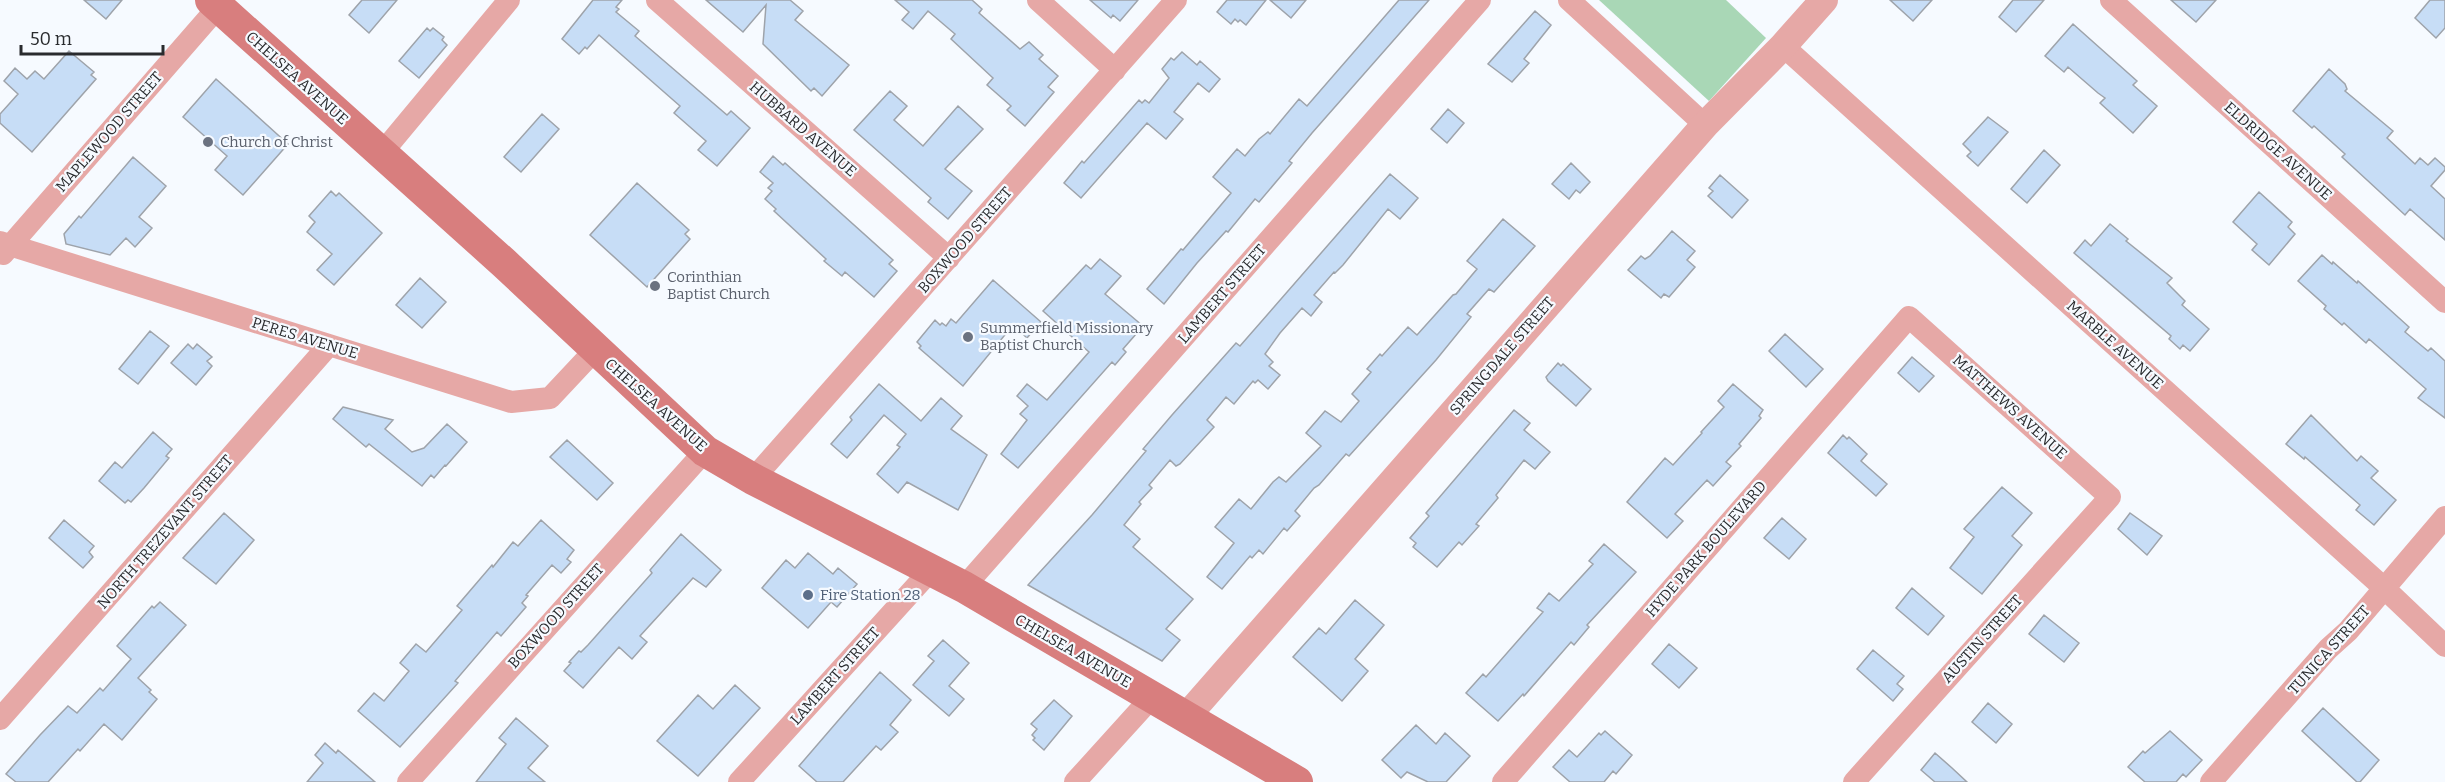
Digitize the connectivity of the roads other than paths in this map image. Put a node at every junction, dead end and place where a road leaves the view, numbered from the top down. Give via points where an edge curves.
1 (509, 0) edge
2 (657, 0) edge
3 (1038, 0) edge
4 (1176, 0) edge
5 (1480, 0) edge
6 (1569, 0) edge
7 (1824, 0) edge
8 (2111, 0) edge
9 (215, 3) edge
10 (1783, 46) junction
11 (1115, 70) junction
12 (1705, 124) junction
13 (381, 154) junction
14 (4, 248) edge
15 (950, 258) junction
16 (2445, 302) edge
17 (1909, 317) joint
18 (329, 345) junction
19 (595, 350) junction
20 (705, 451) junction
21 (753, 479) junction
22 (2110, 497) joint
23 (2445, 517) edge
24 (931, 570) junction
25 (964, 587) junction
26 (2384, 588) junction
27 (2445, 646) edge
28 (1152, 697) junction
29 (1186, 717) junction
30 (0, 719) edge
31 (408, 782) edge
32 (739, 782) edge
33 (1075, 782) edge
34 (1297, 782) edge
35 (1503, 782) edge
36 (1854, 782) edge
37 (2211, 782) edge

1 - 13 street
2 - 15 street, HUBBARD AVENUE
3 - 11 street
4 - 11 street, BOXWOOD STREET
5 - 25 street, LAMBERT STREET
6 - 12 street
7 - 10 street, SPRINGDALE STREET
8 - 16 street, ELDRIDGE AVENUE
9 - 13 main road, CHELSEA AVENUE
9 - 14 street, MAPLEWOOD STREET
10 - 12 street, SPRINGDALE STREET
10 - 26 street, MARBLE AVENUE
11 - 15 street, BOXWOOD STREET
12 - 29 street, SPRINGDALE STREET
13 - 19 main road, CHELSEA AVENUE
14 - 18 street, PERES AVENUE
15 - 21 street, BOXWOOD STREET
17 - 22 street, MATTHEWS AVENUE
17 - 35 street, HYDE PARK BOULEVARD
18 - 19 street, PERES AVENUE via 511,402 550,398
18 - 30 street, NORTH TREZEVANT STREET
19 - 20 main road, CHELSEA AVENUE
20 - 21 main road, CHELSEA AVENUE
20 - 31 street, BOXWOOD STREET
21 - 24 main road, CHELSEA AVENUE
22 - 36 street, AUSTIN STREET
23 - 26 street, TUNICA STREET
24 - 25 main road, CHELSEA AVENUE
24 - 32 street, LAMBERT STREET
25 - 28 main road, CHELSEA AVENUE
26 - 27 street, MARBLE AVENUE
26 - 37 street, TUNICA STREET
28 - 29 main road, CHELSEA AVENUE
28 - 33 street
29 - 34 main road, CHELSEA AVENUE

